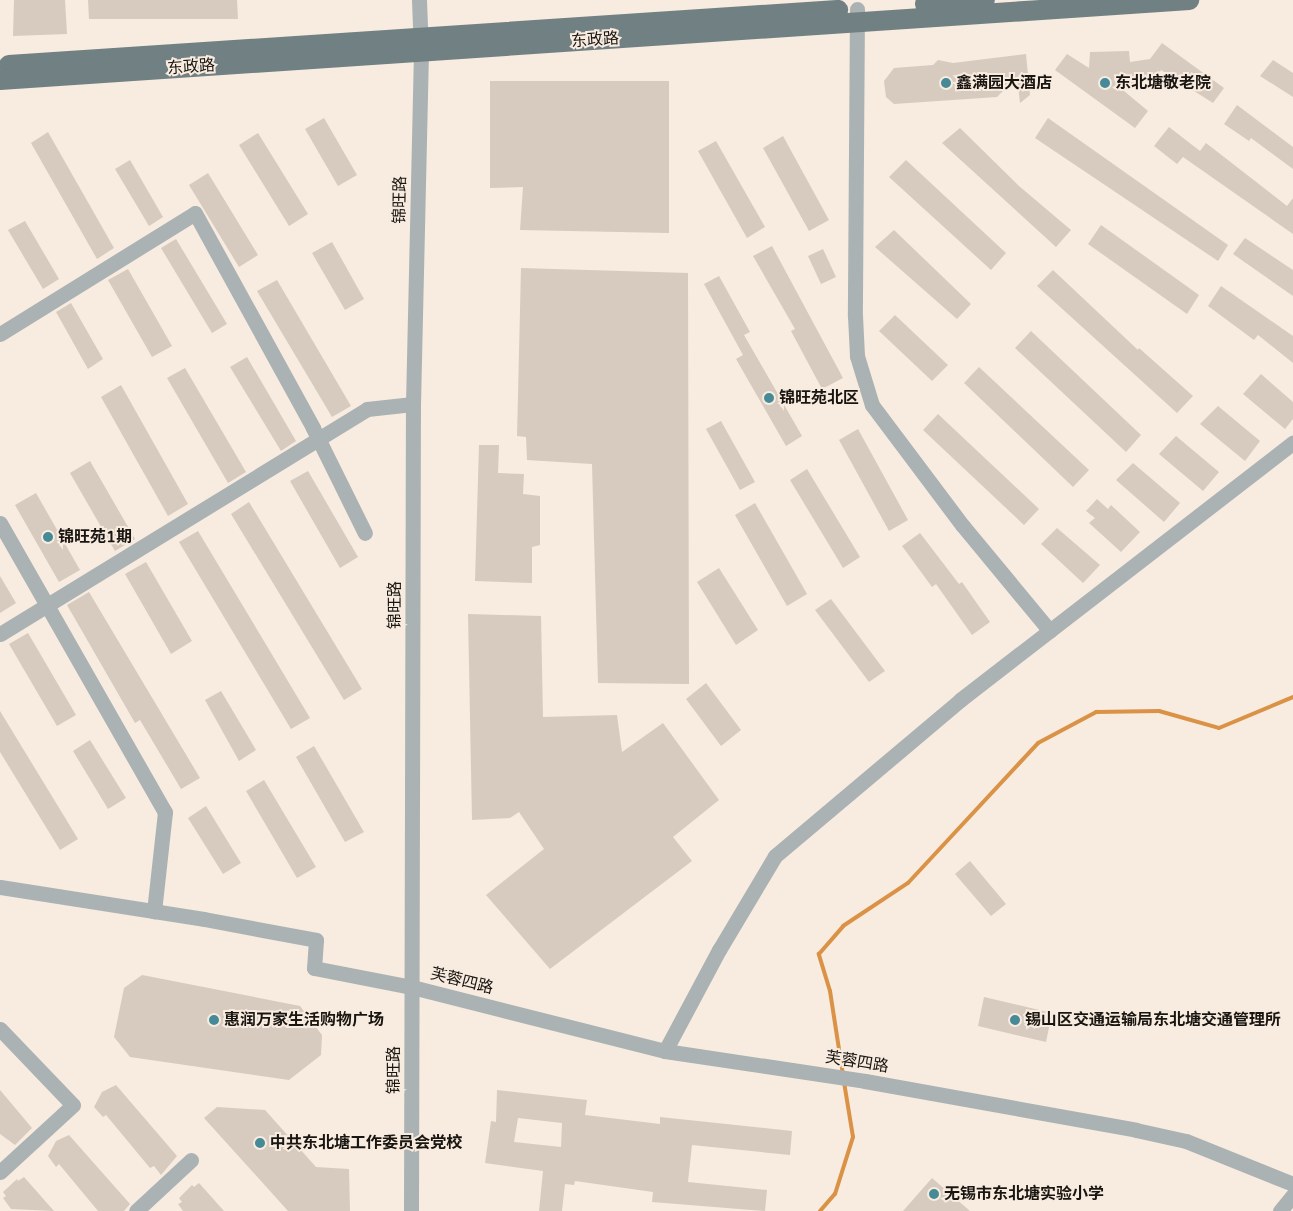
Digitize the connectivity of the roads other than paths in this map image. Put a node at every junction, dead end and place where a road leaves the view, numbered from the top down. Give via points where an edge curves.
1 (419, 0) edge
2 (985, 0) edge
3 (1189, 0) edge
4 (857, 16) junction
5 (420, 45) junction
6 (0, 66) edge
7 (0, 80) edge
8 (0, 334) edge
9 (413, 404) junction
10 (318, 439) junction
11 (1293, 443) edge
12 (0, 523) edge
13 (365, 534) dead end
14 (46, 607) junction
15 (1050, 631) junction
16 (0, 634) edge
17 (0, 887) edge
18 (154, 911) junction
19 (412, 987) junction
20 (0, 1029) edge
21 (665, 1051) junction
22 (191, 1160) dead end
23 (0, 1172) edge
24 (1293, 1184) edge
25 (1293, 1195) edge
26 (136, 1211) edge
27 (411, 1211) edge
28 (1280, 1211) edge

1 - 5 street, 锦旺路
2 - 4 main road, 东政路
3 - 4 main road, 东政路
4 - 5 main road, 东政路
4 - 15 street via 855,316 858,356 872,404 964,526
5 - 6 main road, 东政路
5 - 7 main road, 东政路
5 - 9 street, 锦旺路
8 - 10 street via 195,213
9 - 10 street via 367,409
9 - 19 street, 锦旺路
10 - 13 street
10 - 14 street
11 - 15 street
12 - 14 street
14 - 16 street
14 - 18 street via 165,812
15 - 21 street via 960,700 775,856 719,950
17 - 18 street
18 - 19 street, 芙蓉四路 via 316,940 314,968
19 - 21 street, 芙蓉四路
19 - 27 street, 锦旺路
20 - 23 street via 72,1105
21 - 24 street, 芙蓉四路 via 865,1081 1186,1141
22 - 26 street
25 - 28 street

